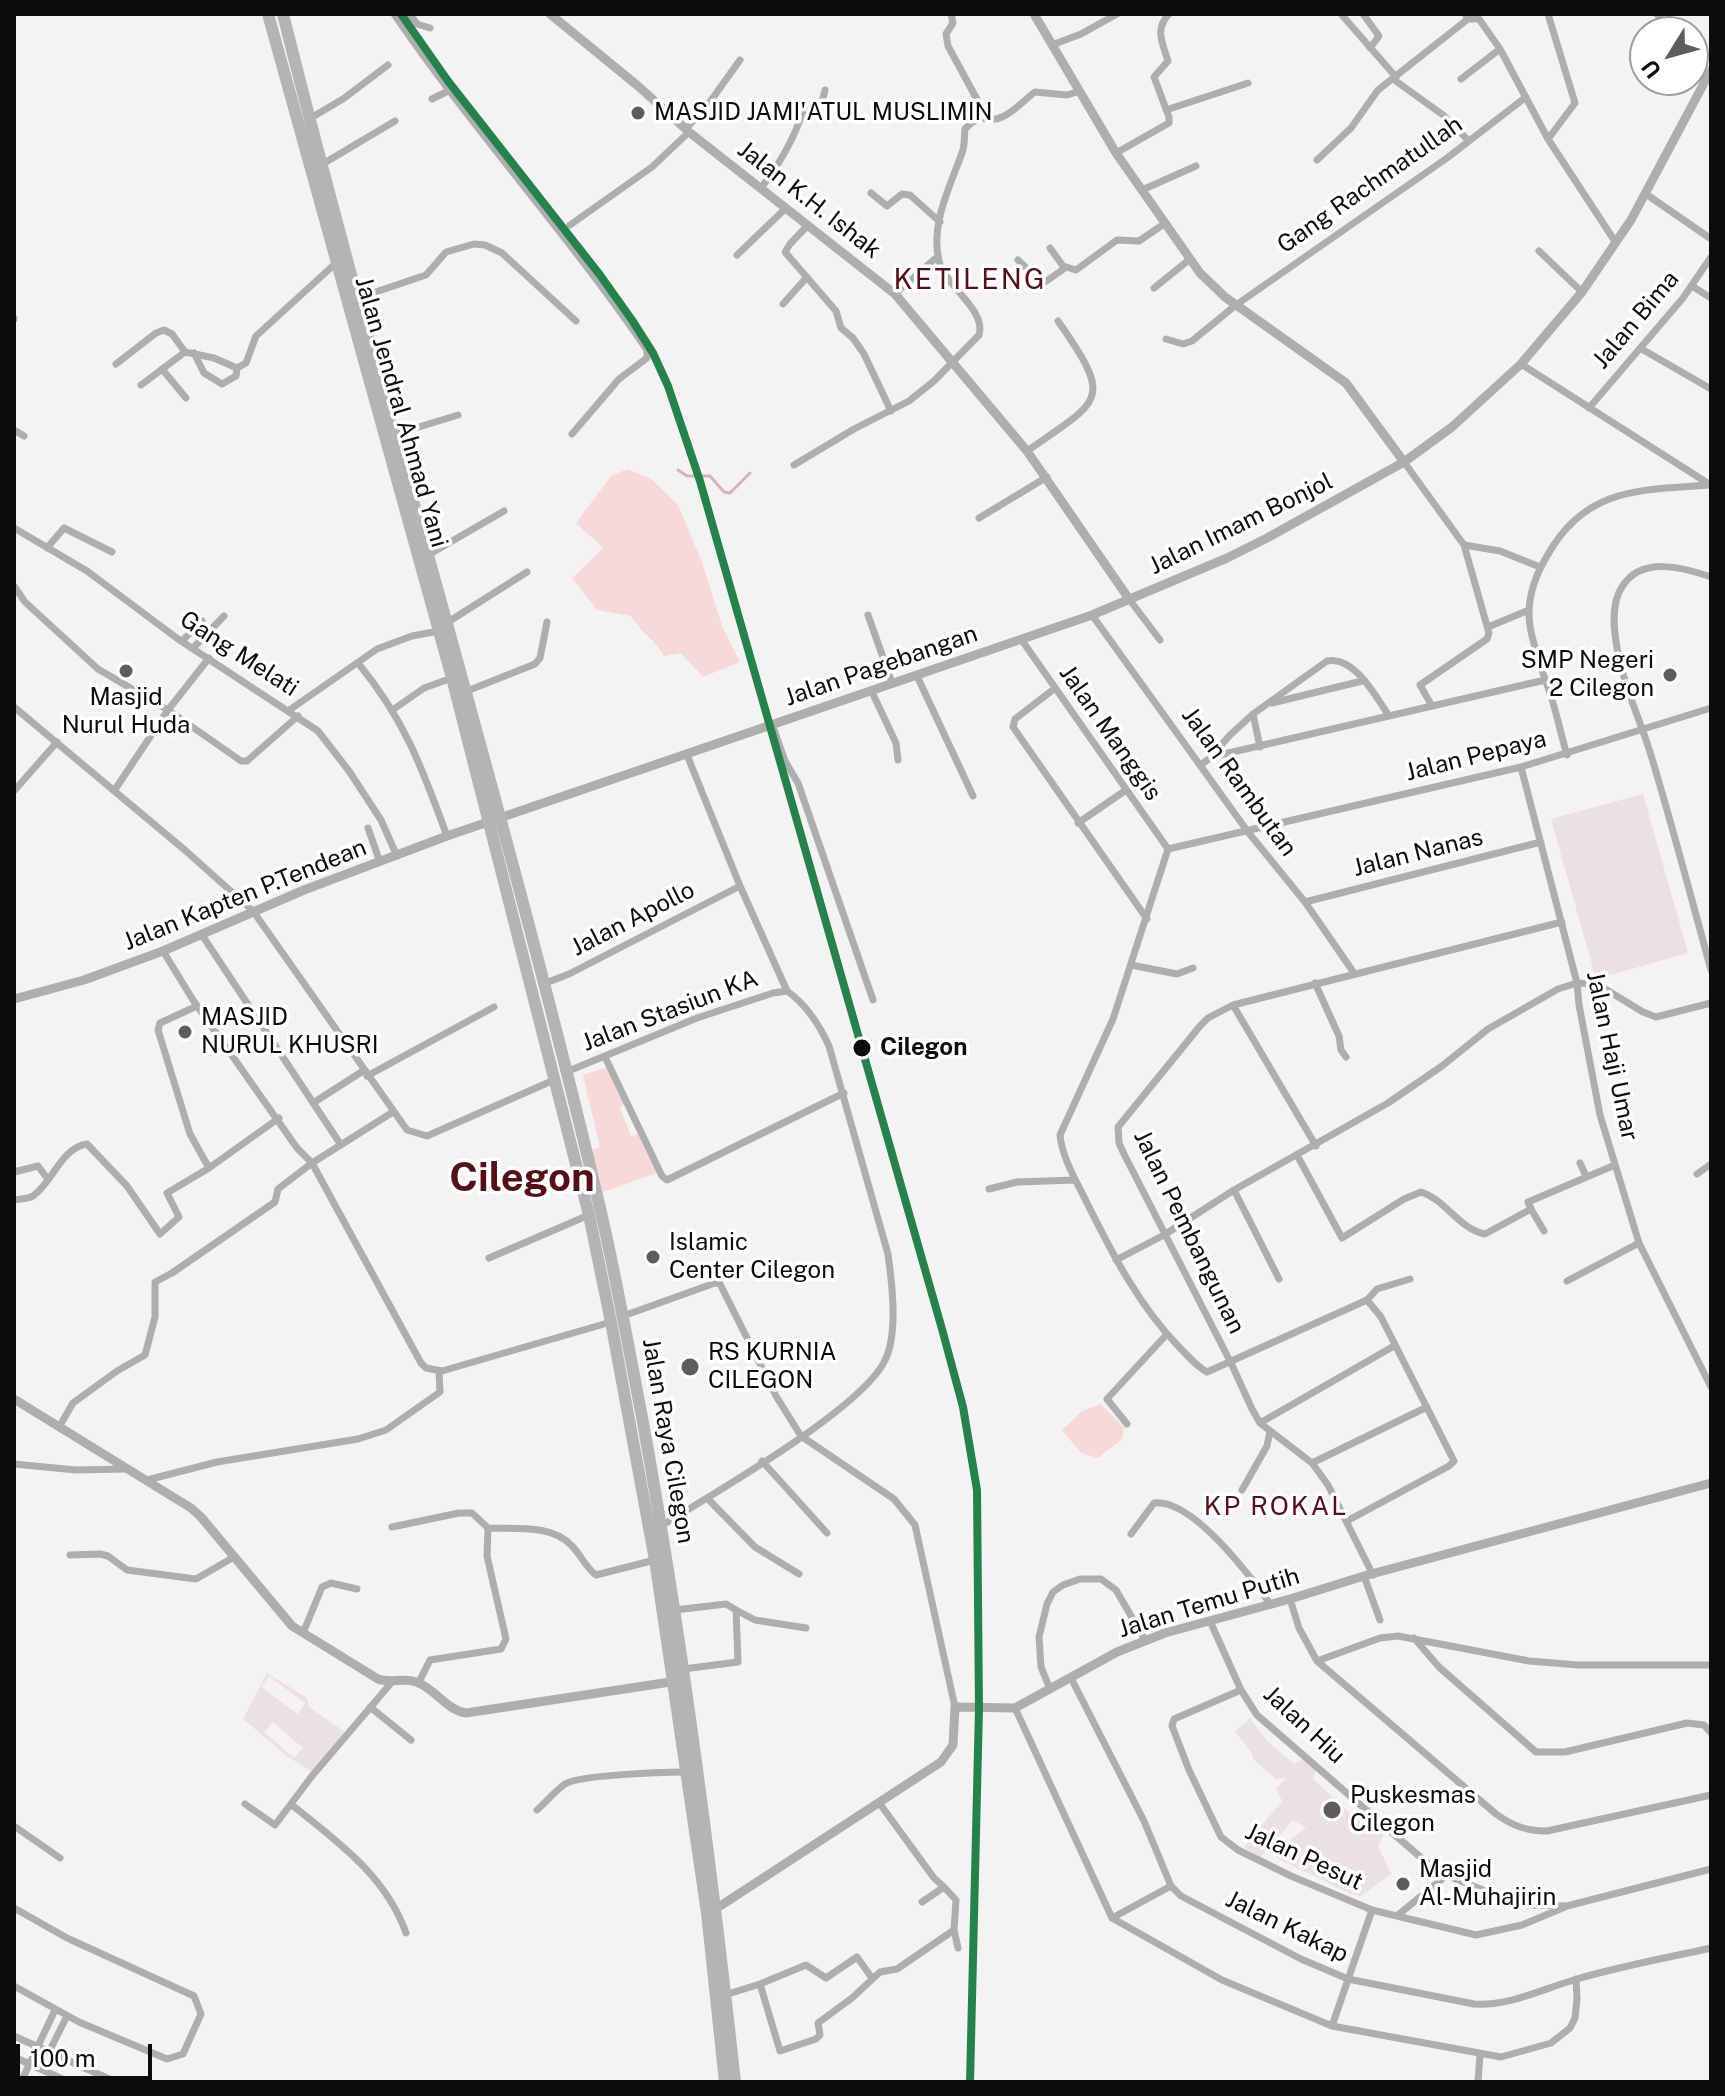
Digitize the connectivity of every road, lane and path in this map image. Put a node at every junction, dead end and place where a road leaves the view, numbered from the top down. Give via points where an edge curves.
1 (268, 14) edge
2 (283, 14) edge
3 (394, 14) edge
4 (410, 14) edge
5 (550, 14) edge
6 (951, 14) edge
7 (1034, 14) edge
8 (1117, 14) edge
9 (1169, 14) edge
10 (1341, 14) edge
11 (1363, 14) edge
12 (1548, 14) edge
13 (1467, 16) edge
14 (1482, 16) edge
15 (430, 28) dead end
16 (1052, 45) junction
17 (1370, 48) junction
18 (1500, 49) junction
19 (740, 60) dead end
20 (388, 65) dead end
21 (1394, 78) junction
22 (1461, 79) dead end
23 (1248, 83) dead end
24 (825, 90) dead end
25 (448, 91) junction
26 (1077, 92) junction
27 (1698, 96) edge
28 (1526, 97) junction
29 (432, 99) dead end
30 (1166, 110) junction
31 (986, 116) junction
32 (309, 119) junction
33 (395, 121) dead end
34 (688, 131) junction
35 (1548, 139) junction
36 (1468, 140) junction
37 (1116, 153) junction
38 (1317, 160) dead end
39 (321, 165) junction
40 (1196, 166) dead end
41 (761, 188) junction
42 (1142, 190) junction
43 (871, 193) dead end
44 (1646, 194) junction
45 (786, 208) junction
46 (940, 222) junction
47 (1164, 224) junction
48 (570, 225) dead end
49 (808, 225) junction
50 (1711, 239) edge
51 (1616, 243) junction
52 (1050, 248) dead end
53 (1539, 251) dead end
54 (737, 255) dead end
55 (938, 256) junction
56 (1711, 257) edge
57 (1190, 259) junction
58 (1018, 260) dead end
59 (336, 263) junction
60 (1065, 268) junction
61 (807, 277) junction
62 (1692, 286) junction
63 (1154, 288) dead end
64 (1582, 292) junction
65 (895, 294) junction
66 (358, 298) junction
67 (1711, 298) edge
68 (783, 304) dead end
69 (1236, 305) junction
70 (576, 321) dead end
71 (1058, 321) dead end
72 (1166, 339) dead end
73 (1640, 348) junction
74 (190, 352) junction
75 (954, 361) junction
76 (116, 364) dead end
77 (1521, 364) junction
78 (237, 368) junction
79 (162, 369) junction
80 (141, 385) dead end
81 (1711, 389) edge
82 (186, 398) dead end
83 (1589, 408) junction
84 (891, 411) junction
85 (458, 415) dead end
86 (14, 430) edge
87 (396, 434) junction
88 (572, 434) dead end
89 (24, 436) dead end
90 (1027, 451) junction
91 (1404, 462) junction
92 (794, 465) dead end
93 (1047, 477) junction
94 (1711, 485) edge
95 (504, 511) dead end
96 (979, 518) dead end
97 (14, 528) edge
98 (1464, 545) junction
99 (47, 548) junction
100 (112, 552) dead end
101 (428, 555) junction
102 (1540, 567) junction
103 (527, 572) dead end
104 (1711, 577) edge
105 (14, 586) edge
106 (1129, 599) junction
107 (1529, 610) junction
108 (868, 615) dead end
109 (1092, 615) junction
110 (224, 616) dead end
111 (202, 621) dead end
112 (547, 622) dead end
113 (443, 626) junction
114 (1488, 627) junction
115 (193, 630) junction
116 (203, 637) junction
117 (1021, 639) junction
118 (1160, 640) dead end
119 (182, 641) junction
120 (193, 648) junction
121 (209, 658) junction
122 (358, 663) junction
123 (917, 676) junction
124 (452, 678) junction
125 (1545, 680) junction
126 (1362, 681) junction
127 (892, 683) junction
128 (1054, 689) junction
129 (871, 690) junction
130 (467, 691) junction
131 (1270, 704) junction
132 (1432, 706) junction
133 (14, 707) edge
134 (1711, 708) edge
135 (394, 709) junction
136 (168, 710) junction
137 (288, 711) junction
138 (1253, 714) junction
139 (298, 716) junction
140 (1389, 716) junction
141 (772, 724) junction
142 (1642, 730) junction
143 (57, 742) junction
144 (1260, 747) junction
145 (687, 755) junction
146 (1567, 755) junction
147 (1211, 757) junction
148 (898, 760) dead end
149 (1201, 765) junction
150 (1521, 767) junction
151 (1126, 790) junction
152 (14, 791) edge
153 (114, 791) junction
154 (973, 796) dead end
155 (495, 820) junction
156 (1078, 823) junction
157 (368, 828) dead end
158 (1248, 832) junction
159 (447, 836) junction
160 (1541, 842) junction
161 (1168, 849) junction
162 (397, 856) junction
163 (380, 862) junction
164 (740, 886) junction
165 (1305, 902) junction
166 (253, 911) junction
167 (1147, 919) junction
168 (1562, 922) junction
169 (202, 935) junction
170 (163, 951) junction
171 (1131, 965) junction
172 (1193, 968) dead end
173 (1711, 970) edge
174 (1354, 973) junction
175 (1315, 983) junction
176 (1577, 983) junction
177 (543, 984) junction
178 (787, 991) junction
179 (14, 999) edge
180 (873, 1000) dead end
181 (1711, 1003) edge
182 (1233, 1005) junction
183 (197, 1006) junction
184 (494, 1007) dead end
185 (605, 1057) junction
186 (1346, 1057) dead end
187 (566, 1072) junction
188 (365, 1073) junction
189 (554, 1080) junction
190 (844, 1093) junction
191 (313, 1103) junction
192 (393, 1112) junction
193 (279, 1118) junction
194 (576, 1144) junction
195 (341, 1145) junction
196 (1316, 1146) junction
197 (1297, 1155) junction
198 (312, 1163) junction
199 (1580, 1163) dead end
200 (1711, 1164) edge
201 (1615, 1165) junction
202 (209, 1168) junction
203 (14, 1172) edge
204 (1697, 1174) dead end
205 (1586, 1176) junction
206 (47, 1178) junction
207 (1075, 1180) junction
208 (989, 1189) dead end
209 (1234, 1190) junction
210 (14, 1200) edge
211 (1531, 1209) junction
212 (589, 1215) junction
213 (1544, 1231) dead end
214 (1164, 1235) junction
215 (1639, 1243) junction
216 (489, 1258) dead end
217 (1116, 1260) junction
218 (1279, 1279) dead end
219 (1410, 1279) dead end
220 (1567, 1281) dead end
221 (1367, 1300) junction
222 (617, 1319) junction
223 (1167, 1334) junction
224 (1394, 1346) junction
225 (1231, 1363) junction
226 (439, 1371) junction
227 (1711, 1387) edge
228 (14, 1399) edge
229 (1427, 1407) junction
230 (1260, 1423) junction
231 (1127, 1424) dead end
232 (59, 1427) junction
233 (1270, 1431) junction
234 (801, 1436) junction
235 (762, 1461) junction
236 (1312, 1463) junction
237 (14, 1464) edge
238 (128, 1469) junction
239 (147, 1480) junction
240 (1711, 1483) edge
241 (1242, 1490) dead end
242 (707, 1498) junction
243 (1347, 1521) junction
244 (661, 1526) junction
245 (392, 1527) dead end
246 (488, 1528) junction
247 (827, 1533) dead end
248 (1131, 1534) dead end
249 (70, 1555) dead end
250 (234, 1557) junction
251 (655, 1560) junction
252 (799, 1574) dead end
253 (1368, 1576) junction
254 (357, 1589) dead end
255 (1290, 1599) junction
256 (1271, 1605) junction
257 (675, 1610) junction
258 (736, 1610) junction
259 (1380, 1620) dead end
260 (1210, 1621) junction
261 (806, 1628) dead end
262 (303, 1633) junction
263 (1413, 1638) junction
264 (1145, 1640) junction
265 (1317, 1661) junction
266 (1711, 1665) edge
267 (680, 1677) junction
268 (1071, 1678) junction
269 (419, 1682) junction
270 (391, 1683) junction
271 (1050, 1689) junction
272 (1241, 1690) junction
273 (370, 1707) junction
274 (955, 1707) junction
275 (1015, 1708) junction
276 (1711, 1733) edge
277 (411, 1740) dead end
278 (684, 1772) junction
279 (1711, 1795) edge
280 (245, 1804) dead end
281 (880, 1804) junction
282 (292, 1805) junction
283 (537, 1810) dead end
284 (14, 1826) edge
285 (60, 1858) dead end
286 (1711, 1869) edge
287 (1447, 1875) junction
288 (1171, 1886) junction
289 (944, 1887) junction
290 (922, 1902) dead end
291 (1567, 1906) junction
292 (14, 1908) edge
293 (1372, 1910) junction
294 (711, 1912) junction
295 (1398, 1915) junction
296 (1112, 1918) junction
297 (954, 1930) junction
298 (406, 1933) dead end
299 (958, 1948) dead end
300 (1711, 1949) edge
301 (872, 1978) junction
302 (1348, 1979) junction
303 (1576, 1979) junction
304 (760, 1984) junction
305 (14, 1986) edge
306 (725, 1995) junction
307 (55, 2010) junction
308 (67, 2016) junction
309 (1332, 2026) junction
310 (14, 2036) edge
311 (37, 2047) junction
312 (49, 2052) junction
313 (1480, 2055) junction
314 (14, 2057) edge
315 (29, 2065) junction
316 (21, 2082) edge
317 (69, 2082) edge
318 (116, 2082) edge
319 (725, 2082) edge
320 (735, 2082) edge
321 (1478, 2082) edge

1 - 59 highway, Jalan Jendral Ahmad Yani
2 - 32 highway, Jalan Jendral Ahmad Yani
3 - 25 street
4 - 15 street via 417,24
5 - 34 street, Jalan K.H. Ishak
6 - 31 street via 948,46
7 - 16 street
8 - 16 street
9 - 30 street via 1160,33 1168,61 1154,77
10 - 17 street
11 - 17 street via 1379,36
12 - 35 street via 1575,103
13 - 14 street
13 - 21 street
14 - 18 street
16 - 26 street
17 - 21 street
18 - 22 street
18 - 28 street
19 - 34 street
20 - 32 street
21 - 36 street
21 - 38 street
23 - 30 street
24 - 41 street via 822,102 802,114
25 - 29 street
25 - 88 street via 647,350 647,358 619,379
26 - 31 street via 1035,92 1001,118
26 - 37 street
27 - 44 street, Jalan Imam Bonjol
28 - 35 street
28 - 36 street, Gang Rachmatullah
30 - 37 street via 1167,125
31 - 46 street via 965,129
32 - 39 highway, Jalan Jendral Ahmad Yani
33 - 39 street
34 - 41 street, Jalan K.H. Ishak
34 - 48 street via 652,167
35 - 51 street
36 - 69 street, Gang Rachmatullah
37 - 42 street
39 - 66 highway, Jalan Jendral Ahmad Yani
40 - 42 street
41 - 45 street, Jalan K.H. Ishak
42 - 47 street
43 - 46 street via 887,206 902,194 910,195
44 - 50 street
44 - 51 street, Jalan Imam Bonjol
45 - 49 street, Jalan K.H. Ishak
45 - 54 street
46 - 55 street
47 - 57 street
47 - 60 street via 1139,241 1117,240 1076,270
49 - 61 street via 785,252
49 - 65 street, Jalan K.H. Ishak
51 - 64 street, Jalan Imam Bonjol
52 - 60 street
53 - 64 street
55 - 65 street
55 - 75 street via 943,272 981,323 979,335
56 - 62 street, Jalan Bima
57 - 63 street
57 - 69 street
58 - 60 street via 1045,282
59 - 78 street via 256,336 249,359
59 - 113 highway, Jalan Jendral Ahmad Yani
61 - 68 street
61 - 84 street via 864,354
62 - 67 street
62 - 73 street, Jalan Bima
64 - 77 street, Jalan Imam Bonjol
65 - 75 street, Jalan K.H. Ishak
66 - 70 street via 426,275 446,252 485,245 502,253
66 - 87 highway, Jalan Jendral Ahmad Yani
69 - 72 street, Gang Rachmatullah via 1192,341
69 - 91 street via 1346,383
71 - 90 street via 1094,378 1092,398 1081,413
73 - 81 street
73 - 83 street, Jalan Bima
74 - 76 street via 164,330
74 - 78 street
74 - 78 street via 204,373 222,384 236,376
74 - 79 street
75 - 84 street via 921,393
75 - 90 street, Jalan K.H. Ishak
77 - 83 street
77 - 91 street, Jalan Imam Bonjol via 1460,421
79 - 80 street
79 - 82 street
83 - 94 street
84 - 92 street
85 - 87 street
86 - 89 street
87 - 101 highway, Jalan Jendral Ahmad Yani
90 - 93 street, Jalan K.H. Ishak
91 - 98 street
91 - 106 street, Jalan Imam Bonjol via 1227,558
93 - 96 street
93 - 106 street, Jalan K.H. Ishak
94 - 102 street via 1607,498 1568,526
95 - 101 street
97 - 99 street, Gang Melati
98 - 102 street via 1500,551
98 - 114 street
99 - 100 street via 64,528
99 - 119 street, Gang Melati
101 - 113 highway, Jalan Jendral Ahmad Yani
102 - 107 street
103 - 113 street
104 - 142 street via 1652,566 1632,575 1620,589 1614,625 1618,654
105 - 136 street via 98,669
106 - 109 street, Jalan Imam Bonjol
106 - 118 street
107 - 114 street
107 - 125 street
108 - 127 street
109 - 117 street, Jalan Pagebangan
109 - 149 street, Jalan Rambutan
110 - 116 street
111 - 115 street
112 - 130 street via 535,664
113 - 122 street via 386,645
113 - 124 highway, Jalan Jendral Ahmad Yani
113 - 130 highway, Jalan Jendral Ahmad Yani
114 - 132 street via 1487,639 1420,685
115 - 116 street
115 - 119 street
116 - 120 street
117 - 123 street, Jalan Pagebangan
117 - 128 street, Jalan Manggis
119 - 120 street, Gang Melati
120 - 121 street, Gang Melati
121 - 136 street
121 - 137 street, Gang Melati
122 - 135 street
122 - 137 street
123 - 127 street, Jalan Pagebangan
123 - 154 street
124 - 135 street via 424,688
124 - 155 highway, Jalan Jendral Ahmad Yani
125 - 132 street
125 - 146 street
126 - 131 street
126 - 131 street via 1348,664 1333,659
126 - 140 street
127 - 129 street, Jalan Pagebangan
128 - 151 street, Jalan Manggis
128 - 156 street via 1012,724
129 - 141 street, Jalan Pagebangan
129 - 148 street via 896,743
130 - 155 highway, Jalan Jendral Ahmad Yani
131 - 138 street
132 - 140 street
133 - 143 street
134 - 142 street, Jalan Pepaya
135 - 159 street
136 - 139 street via 245,762
136 - 153 street
137 - 139 street, Gang Melati
138 - 144 street
138 - 147 street
139 - 162 street, Gang Melati via 318,731 349,771
140 - 144 street
141 - 145 street, Jalan Pagebangan
141 - 180 street via 798,783
142 - 146 street, Jalan Pepaya
142 - 173 street
143 - 152 street
143 - 153 street
144 - 147 street
145 - 155 street, Jalan Pagebangan
145 - 164 street
146 - 150 street, Jalan Pepaya
147 - 149 street
149 - 158 street, Jalan Rambutan
150 - 158 street, Jalan Pepaya
150 - 160 street, Jalan Haji Umar
151 - 156 street
151 - 161 street, Jalan Manggis
153 - 166 street
155 - 159 street, Jalan Kapten P.Tendean
155 - 177 highway, Jalan Raya Cilegon
155 - 189 highway, Jalan Raya Cilegon
156 - 167 street
157 - 163 street
158 - 161 street, Jalan Pepaya
158 - 165 street, Jalan Rambutan
159 - 162 street, Jalan Kapten P.Tendean
160 - 165 street, Jalan Nanas
160 - 168 street, Jalan Haji Umar
161 - 167 street
162 - 163 street, Jalan Kapten P.Tendean
163 - 166 street, Jalan Kapten P.Tendean
164 - 177 street, Jalan Apollo
164 - 178 street
165 - 174 street, Jalan Rambutan
166 - 169 street, Jalan Kapten P.Tendean
166 - 188 street
167 - 171 street
168 - 174 street, Jalan Pembangunan
168 - 176 street, Jalan Haji Umar
169 - 170 street, Jalan Kapten P.Tendean
169 - 191 street
170 - 179 street, Jalan Kapten P.Tendean
170 - 183 street
171 - 172 street via 1177,974
171 - 207 street via 1113,1019 1060,1135
174 - 175 street, Jalan Pembangunan
175 - 182 street, Jalan Pembangunan
175 - 186 street
176 - 181 street via 1597,984 1656,1017
176 - 196 street via 1513,1013 1442,1066
176 - 201 street, Jalan Haji Umar via 1600,1115
177 - 187 highway, Jalan Raya Cilegon
178 - 185 street, Jalan Stasiun KA via 697,1018
178 - 190 street, Jalan Stasiun KA via 822,1031
182 - 196 street
182 - 214 street, Jalan Pembangunan via 1200,1026 1118,1127 1119,1143
183 - 193 street
183 - 202 street via 160,1023 158,1030 190,1134
184 - 188 street
185 - 187 street, Jalan Stasiun KA
185 - 190 street via 667,1180
187 - 194 highway, Jalan Raya Cilegon
188 - 191 street
188 - 192 street
189 - 192 street via 427,1136 407,1130
189 - 194 highway, Jalan Raya Cilegon
190 - 234 street, Jalan Stasiun KA via 888,1254 891,1340 875,1377
191 - 195 street
192 - 195 street
193 - 198 street
193 - 202 street
194 - 212 highway, Jalan Raya Cilegon
194 - 222 highway, Jalan Raya Cilegon
195 - 198 street
196 - 197 street
197 - 209 street
197 - 211 street via 1342,1238 1417,1193 1426,1193 1466,1226 1485,1234
198 - 226 street via 421,1363
198 - 232 street via 278,1189 275,1202 157,1280 145,1355 73,1403
199 - 205 street
200 - 204 street
201 - 205 street
201 - 215 street, Jalan Haji Umar
202 - 206 street via 167,1193 179,1217 160,1234 91,1145 80,1145
203 - 206 street via 38,1166
205 - 211 street via 1528,1202
206 - 210 street via 33,1196
207 - 208 street via 1017,1182
207 - 217 street
209 - 214 street
209 - 218 street
211 - 213 street
212 - 216 street
212 - 222 highway, Jalan Raya Cilegon
214 - 217 street
214 - 225 street, Jalan Pembangunan
215 - 220 street
215 - 227 street, Jalan Haji Umar
217 - 223 street
219 - 221 street via 1377,1289
221 - 224 street
221 - 225 street
222 - 226 street
222 - 234 street via 720,1284
222 - 244 highway, Jalan Raya Cilegon
222 - 251 highway, Jalan Raya Cilegon
223 - 225 street via 1204,1371
223 - 231 street via 1107,1399
224 - 229 street
224 - 230 street
225 - 230 street, Jalan Pembangunan
226 - 239 street via 440,1392 381,1432
228 - 232 street
229 - 236 street
229 - 243 street via 1453,1463
230 - 233 street, Jalan Pembangunan
232 - 238 street
233 - 236 street, Jalan Pembangunan
233 - 241 street
234 - 235 street, Jalan Stasiun KA
234 - 274 street via 894,1499 915,1525
235 - 242 street, Jalan Stasiun KA
235 - 247 street
236 - 243 street, Jalan Pembangunan
237 - 238 street
238 - 239 street
239 - 250 street via 201,1517
240 - 253 street, Jalan Temu Putih
242 - 244 street, Jalan Stasiun KA
242 - 252 street via 755,1547
243 - 253 street, Jalan Pembangunan
244 - 257 highway, Jalan Raya Cilegon
245 - 246 street via 472,1513
246 - 251 street via 553,1534 571,1544 596,1575
246 - 269 street via 487,1556 504,1645 430,1660
248 - 256 street via 1154,1503 1166,1504 1197,1521 1226,1548
249 - 250 street via 100,1554 127,1570 196,1579
250 - 262 street via 284,1619
251 - 267 highway, Jalan Raya Cilegon
253 - 255 street, Jalan Temu Putih
253 - 259 street, Jalan Pembangunan
254 - 262 street via 331,1583 322,1587
255 - 256 street, Jalan Temu Putih
255 - 265 street
256 - 260 street, Jalan Temu Putih
257 - 258 street via 726,1604
257 - 267 highway, Jalan Raya Cilegon
258 - 261 street via 755,1620
258 - 267 street via 738,1662
260 - 264 street, Jalan Temu Putih
260 - 272 street, Jalan Hiu
262 - 270 street
263 - 265 street via 1380,1638
263 - 266 street via 1529,1661
263 - 276 street via 1536,1752 1565,1752 1687,1723 1704,1725
264 - 268 street, Jalan Temu Putih
264 - 271 street via 1116,1590 1101,1579 1063,1585 1047,1604 1039,1637 1041,1667
265 - 279 street via 1514,1826 1547,1831
267 - 269 street via 466,1713
267 - 278 highway, Jalan Raya Cilegon
267 - 294 highway, Jalan Raya Cilegon
268 - 271 street, Jalan Temu Putih
268 - 288 street
269 - 270 street
270 - 273 street
271 - 275 street, Jalan Temu Putih
272 - 287 street, Jalan Hiu via 1257,1715
272 - 293 street, Jalan Pesut via 1172,1722 1213,1824 1238,1850
273 - 277 street
273 - 282 street
274 - 275 street, Jalan Temu Putih
274 - 281 street via 948,1754
275 - 296 street
278 - 283 street via 583,1777 565,1784
278 - 294 highway, Jalan Raya Cilegon
280 - 282 street via 275,1825
281 - 289 street
281 - 294 street
282 - 298 street via 357,1858 397,1908
284 - 285 street
286 - 291 street, Jalan Hiu
287 - 291 street, Jalan Hiu via 1527,1905
287 - 295 street
288 - 296 street
288 - 302 street, Jalan Kakap via 1200,1907
289 - 290 street
289 - 297 street via 956,1900
291 - 295 street, Jalan Pesut via 1522,1925 1476,1935
292 - 308 street via 194,1996 201,2014 188,2047 172,2059
293 - 295 street, Jalan Pesut
293 - 302 street
294 - 306 highway, Jalan Raya Cilegon
294 - 319 highway, Jalan Raya Cilegon
296 - 309 street via 1222,1980
297 - 299 street
297 - 301 street via 897,1969
300 - 303 street, Jalan Kakap
301 - 304 street via 857,1957 826,1978 806,1965
301 - 304 street via 818,2023 817,2038 781,2051
302 - 303 street, Jalan Kakap via 1493,2005
302 - 309 street
303 - 313 street via 1575,2018 1563,2035 1501,2057
304 - 306 street
305 - 307 street
306 - 320 highway, Jalan Raya Cilegon
307 - 308 street
307 - 311 street
308 - 312 street
309 - 313 street
310 - 311 street
311 - 312 street
311 - 315 street
312 - 318 street
313 - 321 street
314 - 315 street
315 - 316 street
315 - 317 street

